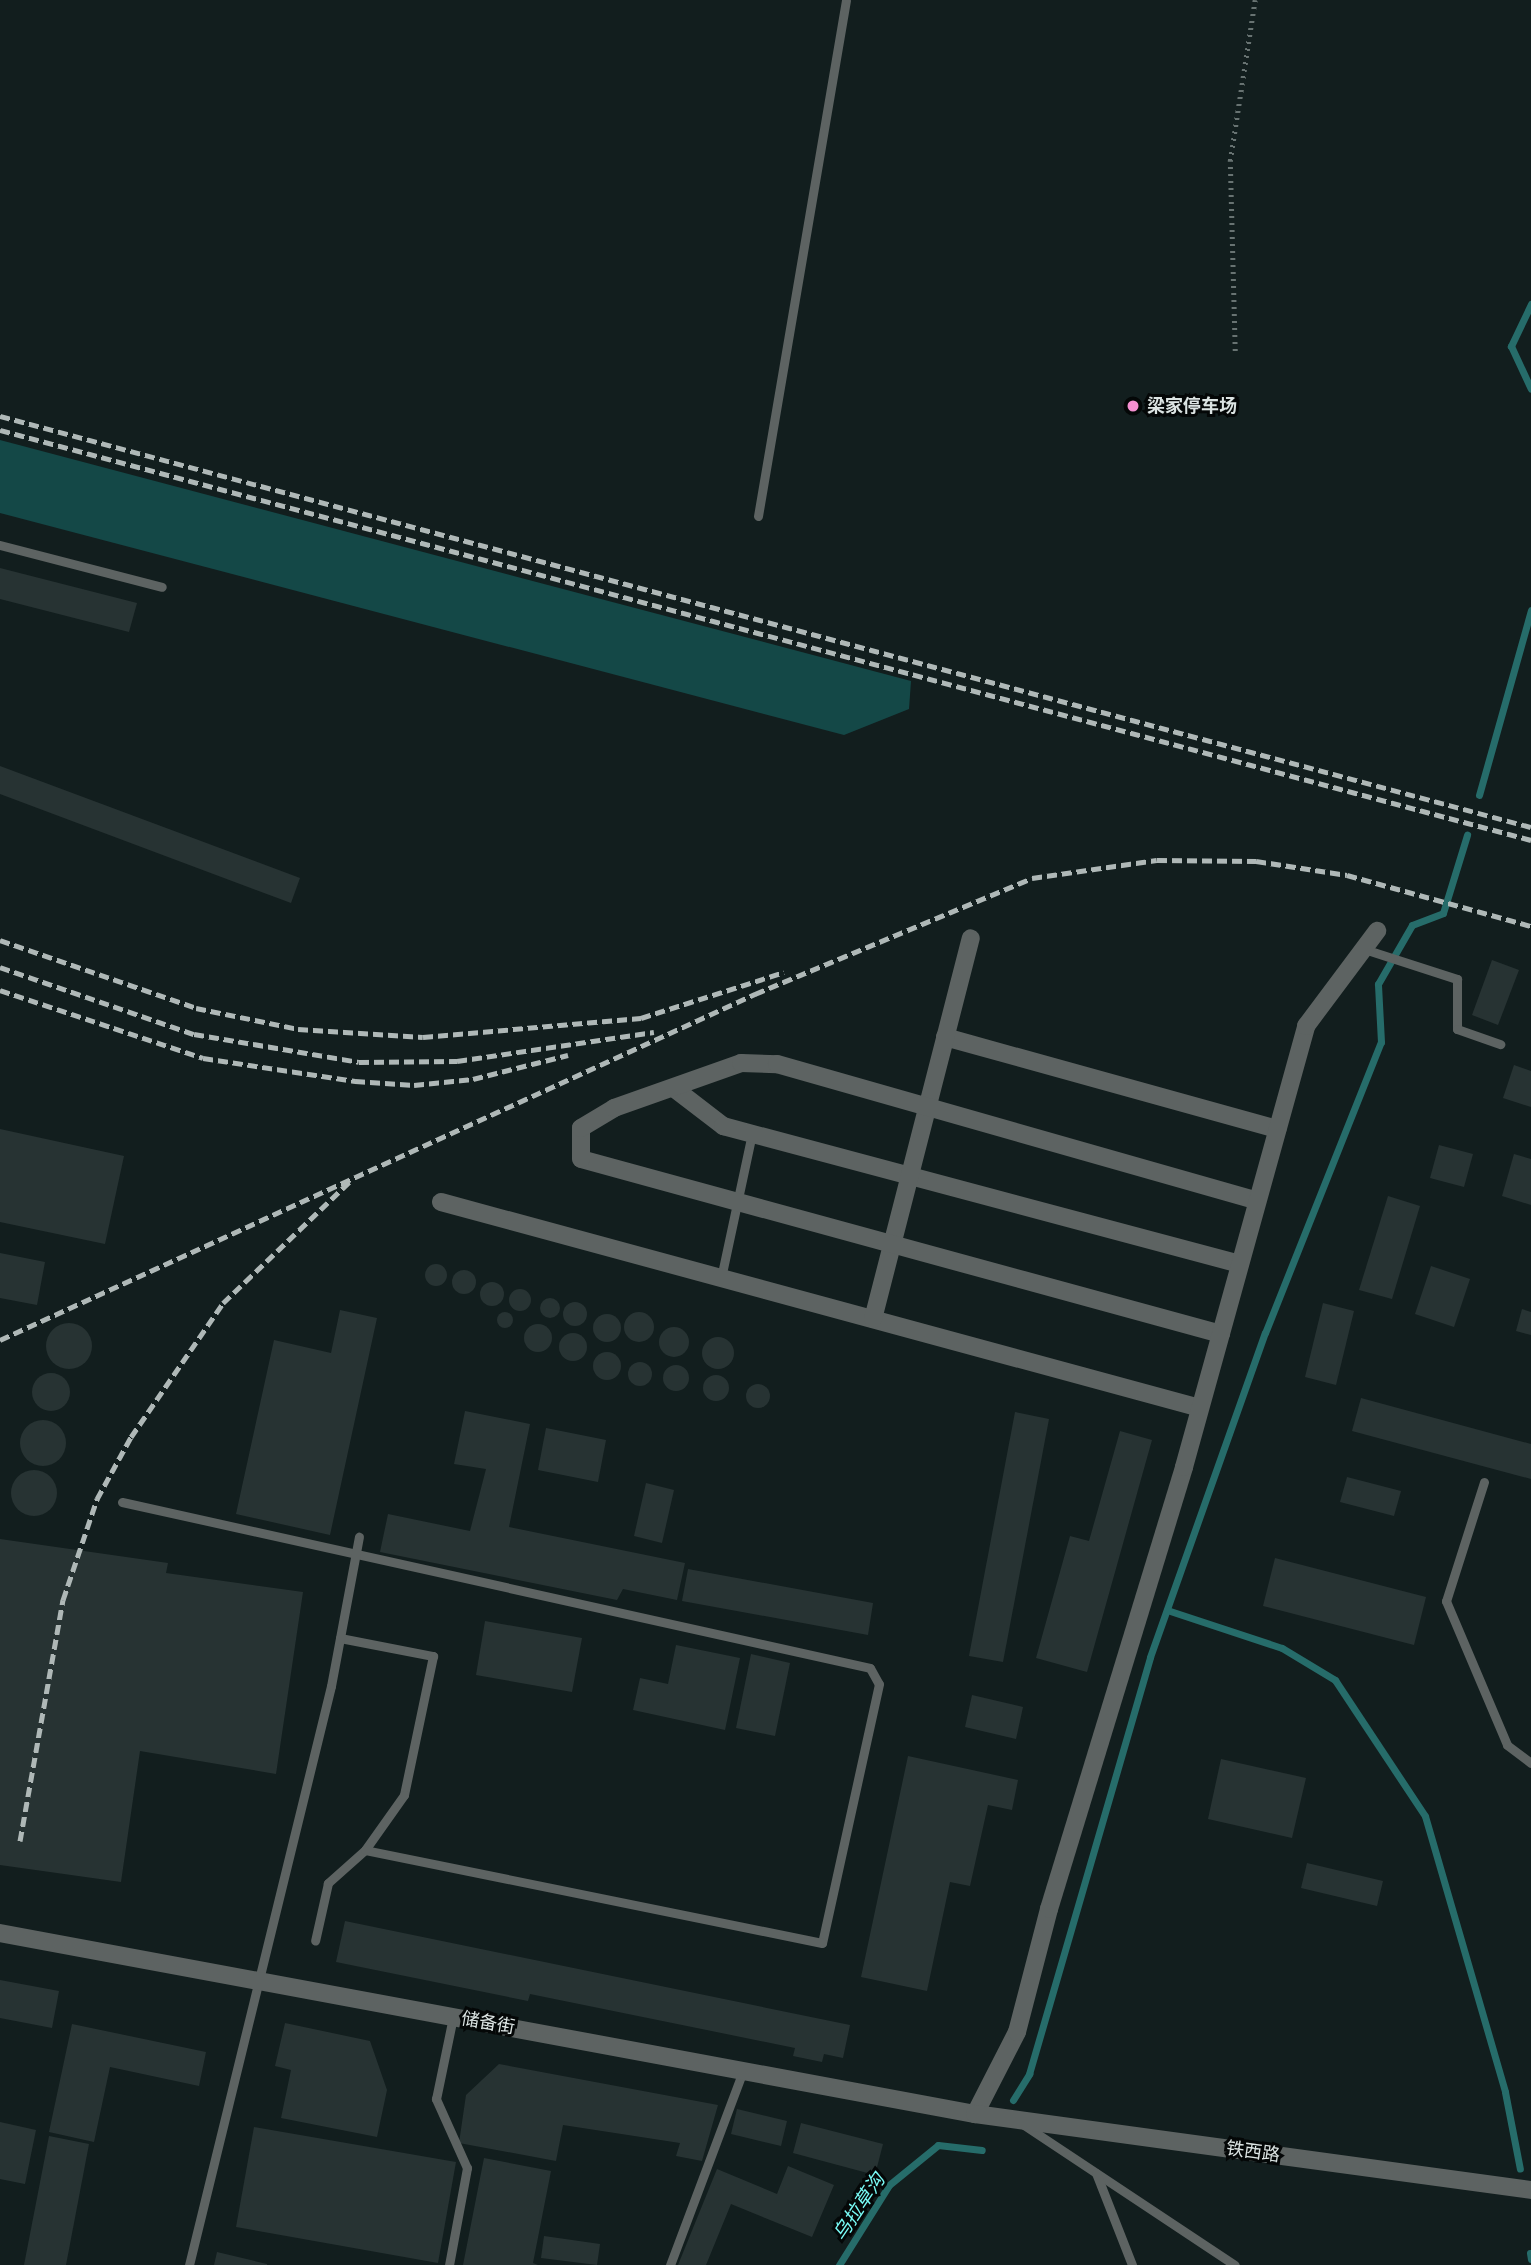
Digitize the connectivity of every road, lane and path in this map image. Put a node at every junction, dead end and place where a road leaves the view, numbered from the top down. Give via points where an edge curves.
1 (846, 0) edge
2 (1255, 0) edge
3 (1235, 351) dead end
4 (758, 516) dead end
5 (0, 545) edge
6 (162, 587) dead end
7 (1377, 932) dead end
8 (971, 938) dead end
9 (1371, 951) junction
10 (946, 1037) junction
11 (1500, 1045) dead end
12 (675, 1089) junction
13 (927, 1107) junction
14 (1277, 1129) junction
15 (752, 1134) junction
16 (910, 1176) junction
17 (737, 1200) junction
18 (1257, 1201) junction
19 (441, 1202) dead end
20 (893, 1242) junction
21 (1240, 1264) junction
22 (721, 1278) junction
23 (873, 1319) junction
24 (1221, 1334) junction
25 (1200, 1408) junction
26 (1484, 1482) dead end
27 (122, 1502) dead end
28 (359, 1537) dead end
29 (356, 1554) junction
30 (340, 1638) junction
31 (1531, 1763) edge
32 (365, 1850) junction
33 (0, 1933) edge
34 (315, 1941) dead end
35 (258, 1981) junction
36 (453, 2017) junction
37 (743, 2071) junction
38 (975, 2114) junction
39 (1017, 2120) junction
40 (1095, 2172) junction
41 (1531, 2190) edge
42 (189, 2265) edge
43 (449, 2265) edge
44 (670, 2265) edge
45 (1132, 2265) edge
46 (1236, 2265) edge

1 - 4 lane
2 - 3 path via 1230,161
5 - 6 lane
7 - 9 street
8 - 10 street
9 - 11 lane via 1457,979 1457,1029
9 - 14 street via 1306,1026
10 - 13 street
10 - 14 street
12 - 13 street via 741,1063 777,1064
12 - 15 street via 723,1126
12 - 17 street via 614,1108 581,1128 581,1159
13 - 16 street
13 - 18 street
14 - 18 street
15 - 16 street
15 - 17 lane
16 - 20 street
16 - 21 street
17 - 20 street
17 - 22 lane
18 - 21 street
19 - 22 street
20 - 23 street
20 - 24 street
21 - 24 street
22 - 23 street
23 - 25 street
24 - 25 street
25 - 38 street via 1017,2032
26 - 31 lane via 1446,1601 1507,1745
27 - 29 lane
28 - 29 lane
29 - 30 lane
29 - 32 lane via 870,1668 879,1685 822,1943
30 - 32 lane via 433,1656 404,1795
30 - 35 lane
32 - 34 lane via 327,1883
33 - 35 street, 储备街
35 - 36 street, 储备街
35 - 42 lane
36 - 37 street, 储备街
36 - 43 lane via 436,2099 467,2168
37 - 38 street, 储备街
37 - 44 lane
38 - 39 street, 铁西路
39 - 40 lane
39 - 41 street, 铁西路
40 - 45 lane
40 - 46 lane

